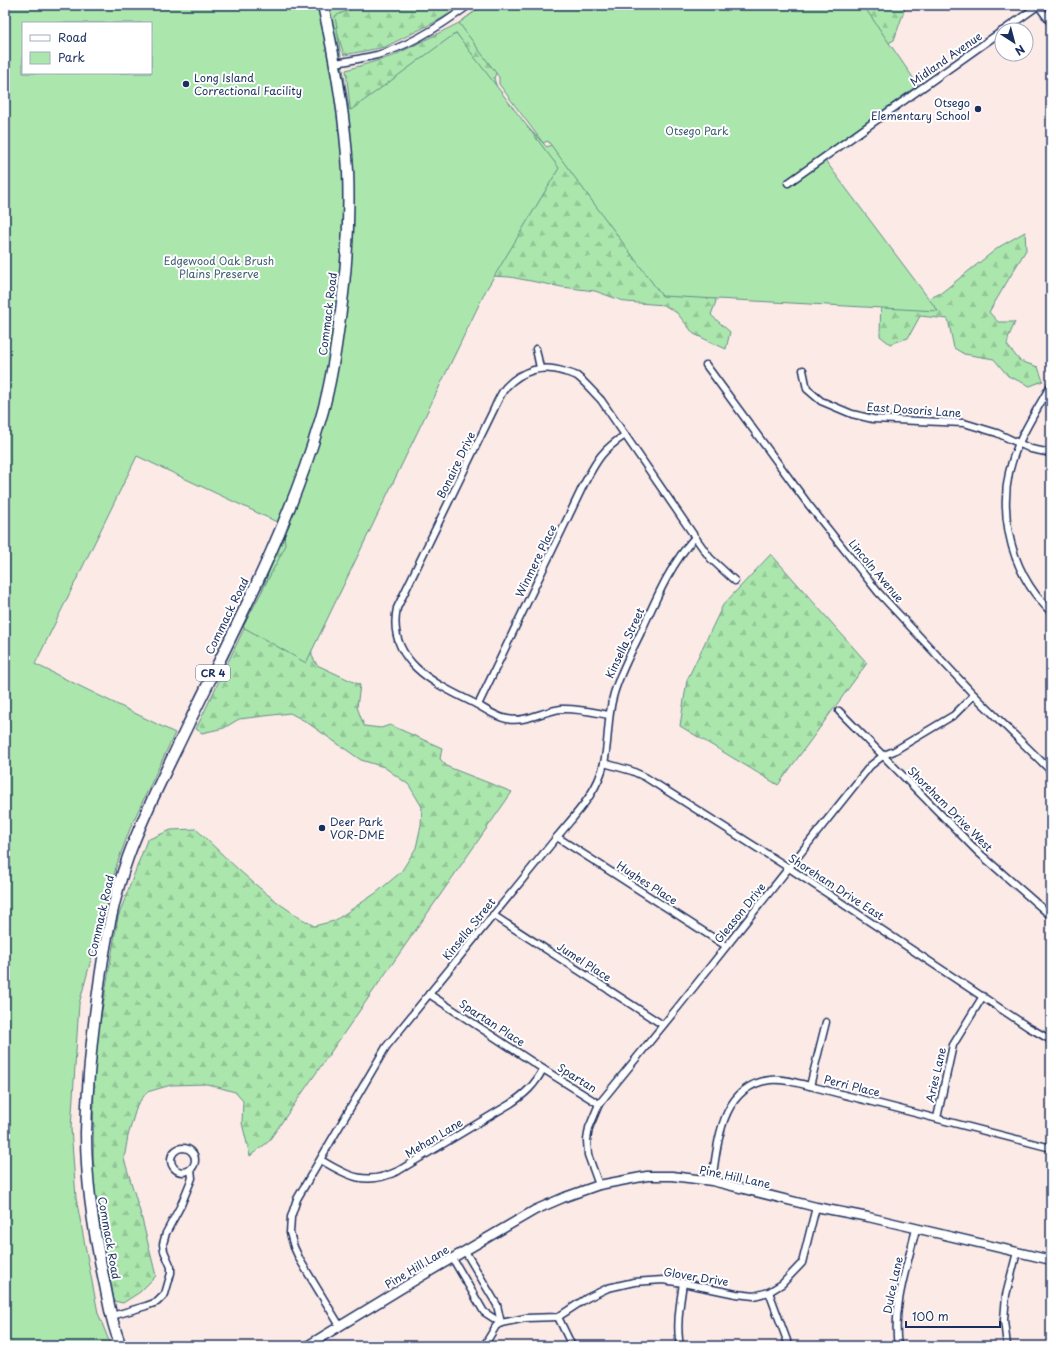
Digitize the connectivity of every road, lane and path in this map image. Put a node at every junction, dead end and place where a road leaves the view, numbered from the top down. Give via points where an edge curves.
1 (323, 5) edge
2 (469, 5) edge
3 (1038, 5) edge
4 (1015, 22) edge
5 (1051, 24) edge
6 (994, 37) edge
7 (334, 63) junction
8 (788, 183) dead end
9 (536, 349) dead end
10 (706, 365) dead end
11 (540, 368) junction
12 (803, 370) dead end
13 (1051, 385) edge
14 (625, 435) junction
15 (1018, 444) junction
16 (1051, 453) edge
17 (695, 537) junction
18 (735, 581) dead end
19 (1051, 612) edge
20 (974, 695) junction
21 (478, 705) junction
22 (839, 711) dead end
23 (609, 716) junction
24 (884, 756) junction
25 (604, 763) junction
26 (1051, 771) edge
27 (557, 837) junction
28 (789, 868) junction
29 (493, 915) junction
30 (1051, 916) edge
31 (726, 946) junction
32 (429, 994) junction
33 (983, 996) junction
34 (826, 1022) dead end
35 (663, 1025) junction
36 (1051, 1040) edge
37 (543, 1069) junction
38 (810, 1086) junction
39 (599, 1104) junction
40 (937, 1118) junction
41 (1051, 1148) edge
42 (320, 1160) junction
43 (191, 1169) dead end
44 (712, 1181) junction
45 (599, 1185) junction
46 (816, 1207) junction
47 (916, 1229) junction
48 (465, 1251) junction
49 (1017, 1252) junction
50 (452, 1259) junction
51 (1051, 1260) edge
52 (684, 1283) junction
53 (769, 1292) junction
54 (112, 1316) junction
55 (558, 1317) junction
56 (501, 1323) junction
57 (340, 1326) junction
58 (121, 1346) edge
59 (307, 1346) edge
60 (484, 1346) edge
61 (572, 1346) edge
62 (680, 1346) edge
63 (789, 1346) edge
64 (898, 1346) edge
65 (1007, 1346) edge

1 - 7 main road, Commack Road / CR 4
2 - 7 street via 417,39 378,55
3 - 4 street, Midland Avenue
3 - 5 street
6 - 8 street, Midland Avenue
7 - 54 main road, Commack Road / CR 4 via 348,170 348,234 343,301 334,362 322,417 297,492 273,548 156,792 128,858 113,907 101,968 89,1062 86,1152 96,1241
9 - 11 street
10 - 20 street, Lincoln Avenue via 808,504 878,592
11 - 14 street, Bonaire Drive via 575,375 601,400
11 - 21 street, Bonaire Drive via 529,371 505,388 397,608 396,634 409,660 419,671
12 - 15 street, East Dosoris Lane via 807,389 821,401 852,414 873,419 964,423 997,433
13 - 15 street
14 - 17 street, Bonaire Drive
14 - 21 street, Winmere Place via 599,457 584,484
15 - 16 street, East Dosoris Lane via 1030,450
15 - 19 street via 1008,475 1007,528 1011,545 1025,577
17 - 18 street, Bonaire Drive via 710,558
17 - 23 street, Kinsella Street via 683,550 665,580 620,677
20 - 24 street, Gleason Drive via 954,715
20 - 26 street, Lincoln Avenue
21 - 23 street, Bonaire Drive via 496,715 518,720 561,709 585,710
22 - 24 street, Shoreham Drive West
23 - 25 street, Kinsella Street
24 - 28 street, Gleason Drive via 870,766
24 - 30 street, Shoreham Drive West via 978,852
25 - 27 street, Kinsella Street via 592,792
25 - 28 street, Shoreham Drive East via 645,777
27 - 29 street, Kinsella Street
27 - 31 street, Hughes Place
28 - 31 street, Gleason Drive
28 - 33 street, Shoreham Drive East
29 - 32 street, Kinsella Street
29 - 35 street, Jumel Place
31 - 35 street, Gleason Drive
32 - 37 street, Spartan Place
32 - 42 street, Kinsella Street via 386,1047
33 - 36 street, Shoreham Drive East
33 - 40 street, Aries Lane via 953,1045
34 - 38 street
35 - 39 street, Gleason Drive
37 - 39 street, Spartan
37 - 42 street, Mehan Lane via 526,1094 386,1176 375,1179 349,1176
38 - 40 street, Perri Place
38 - 44 street, Perri Place via 785,1080 771,1080 744,1090 730,1106 723,1123
39 - 45 street, Gleason Drive via 587,1140 588,1155
40 - 41 street, Perri Place
42 - 57 street, Kinsella Street via 297,1199 291,1217 290,1233 300,1260
43 - 54 street via 192,1178 166,1232 163,1244 171,1267 165,1294 157,1302
44 - 45 street, Pine Hill Lane via 647,1176
44 - 46 street, Pine Hill Lane
45 - 48 street, Pine Hill Lane via 535,1210
46 - 47 street, Pine Hill Lane
46 - 53 street, Glover Drive via 802,1263 782,1284
47 - 49 street, Pine Hill Lane
47 - 64 street, Dulce Lane via 896,1317
48 - 50 street, Pine Hill Lane
48 - 56 street via 497,1305
49 - 51 street, Pine Hill Lane
49 - 65 street via 1006,1295 1004,1320
50 - 56 street via 484,1312
50 - 57 street, Pine Hill Lane
52 - 53 street, Glover Drive via 754,1296
52 - 55 street, Glover Drive via 663,1280 634,1282 608,1288
52 - 62 street via 679,1310
53 - 63 street
54 - 58 main road, Commack Road / CR 4
55 - 56 street via 526,1318
55 - 61 street
56 - 60 street via 496,1326
57 - 59 street, Pine Hill Lane

